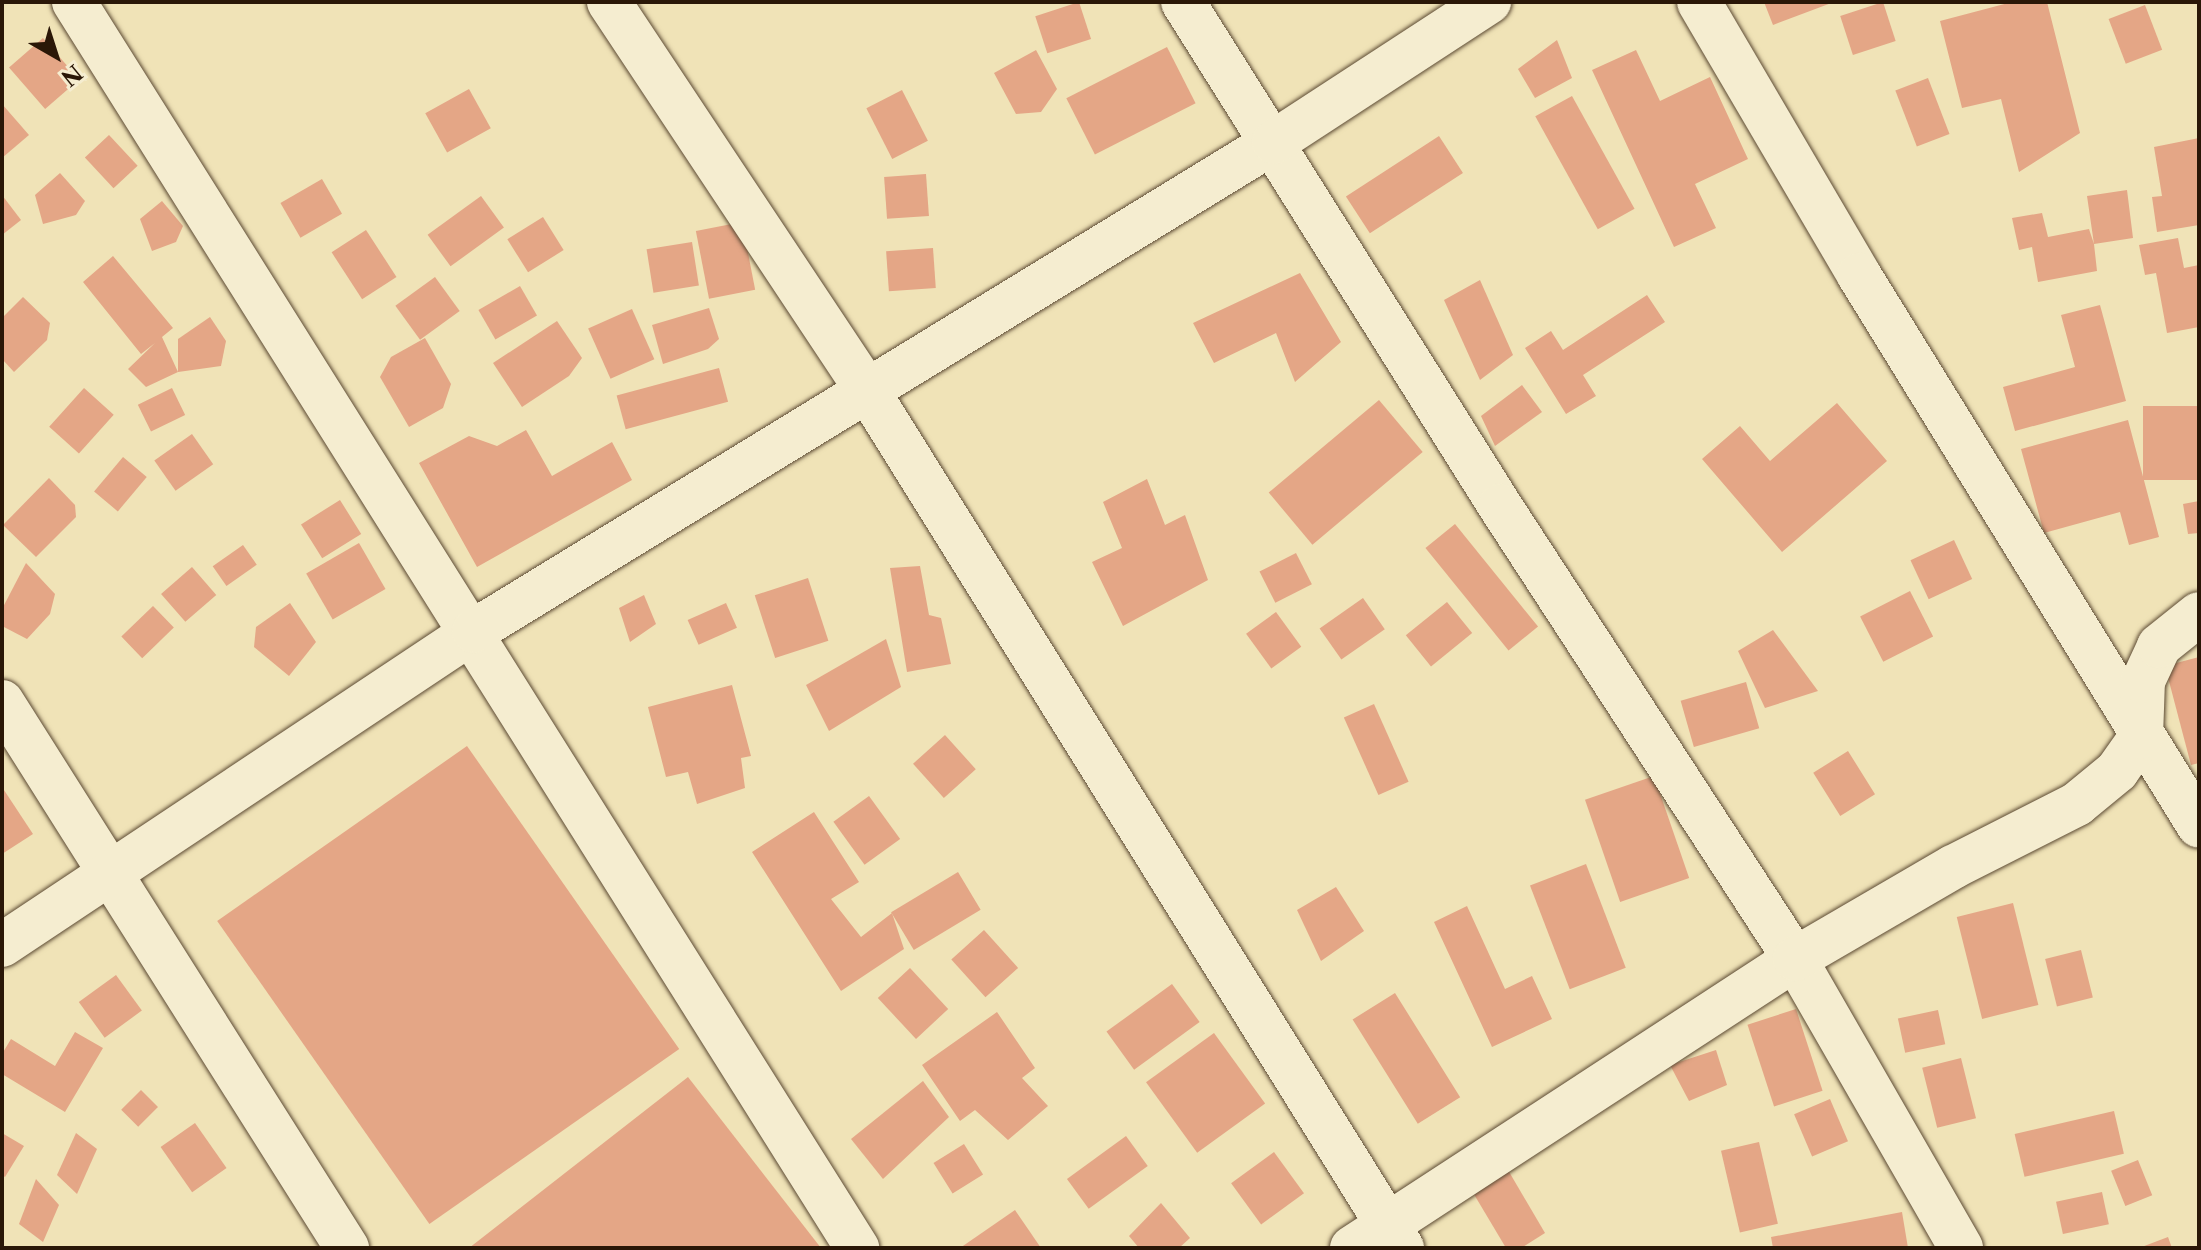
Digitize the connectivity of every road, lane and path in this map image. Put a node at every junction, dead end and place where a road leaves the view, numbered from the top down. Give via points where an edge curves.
1 (74, 2) edge
2 (609, 2) edge
3 (1183, 2) edge
4 (1489, 2) edge
5 (1699, 2) edge
6 (1274, 142) junction
7 (869, 393) junction
8 (2199, 614) edge
9 (474, 631) junction
10 (2, 702) edge
11 (2141, 737) junction
12 (2199, 826) edge
13 (110, 875) junction
14 (2, 945) edge
15 (1795, 959) junction
16 (1381, 1241) edge
17 (347, 1248) edge
18 (857, 1248) edge
19 (1961, 1248) edge

1 - 9 street
2 - 7 street
3 - 6 street
4 - 6 street
5 - 11 street
6 - 7 street
6 - 15 street via 1500,506
7 - 9 street
7 - 16 street
8 - 11 street via 2159,646 2143,681
9 - 13 street
9 - 18 street
10 - 13 street
11 - 12 street
11 - 15 street via 2117,771 2077,804 1953,867
13 - 14 street
13 - 17 street
15 - 16 street
15 - 19 street

